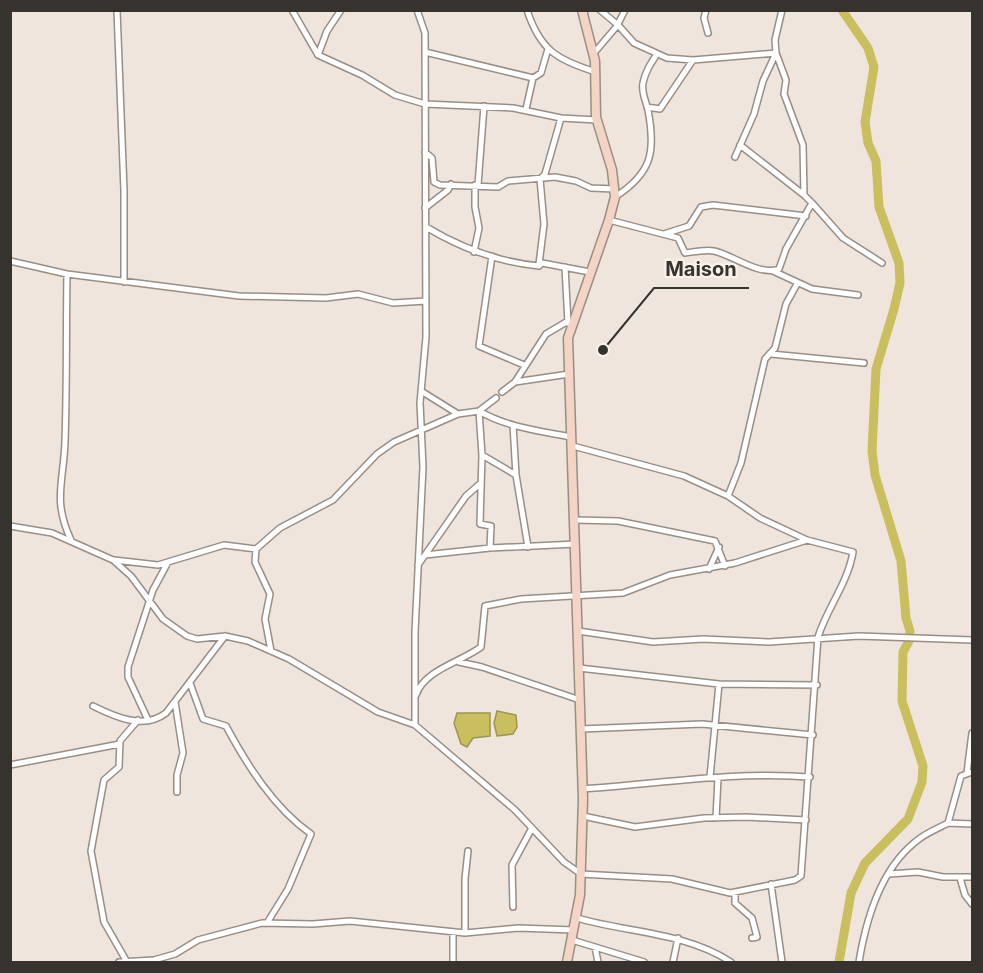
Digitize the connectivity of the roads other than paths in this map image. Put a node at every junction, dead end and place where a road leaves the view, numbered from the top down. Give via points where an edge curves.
1 (117, 10) edge
2 (292, 10) edge
3 (340, 10) edge
4 (417, 10) edge
5 (527, 10) edge
6 (582, 10) edge
7 (600, 10) edge
8 (625, 10) edge
9 (706, 10) edge
10 (782, 10) edge
11 (618, 25) junction
12 (708, 33) dead end
13 (548, 49) junction
14 (425, 52) junction
15 (594, 53) junction
16 (777, 53) junction
17 (657, 54) junction
18 (318, 55) junction
19 (693, 60) junction
20 (596, 72) junction
21 (533, 78) junction
22 (425, 104) junction
23 (484, 106) junction
24 (647, 107) junction
25 (526, 110) junction
26 (561, 118) junction
27 (597, 120) junction
28 (740, 145) junction
29 (425, 152) junction
30 (735, 157) dead end
31 (540, 179) junction
32 (451, 184) junction
33 (477, 185) junction
34 (615, 193) junction
35 (804, 195) junction
36 (812, 203) junction
37 (425, 208) junction
38 (806, 216) junction
39 (609, 220) junction
40 (426, 227) junction
41 (662, 234) junction
42 (474, 252) junction
43 (492, 256) junction
44 (10, 261) edge
45 (882, 263) dead end
46 (538, 266) junction
47 (565, 267) junction
48 (773, 271) junction
49 (590, 272) junction
50 (67, 273) junction
51 (124, 282) junction
52 (797, 284) junction
53 (858, 295) dead end
54 (426, 301) junction
55 (568, 321) junction
56 (569, 333) junction
57 (771, 354) junction
58 (864, 363) dead end
59 (524, 365) junction
60 (569, 374) junction
61 (515, 382) junction
62 (421, 391) junction
63 (502, 392) dead end
64 (495, 398) dead end
65 (479, 411) junction
66 (458, 414) junction
67 (513, 425) junction
68 (422, 429) junction
69 (572, 442) junction
70 (482, 455) junction
71 (516, 475) junction
72 (481, 482) junction
73 (728, 496) junction
74 (575, 520) junction
75 (10, 526) edge
76 (71, 540) junction
77 (807, 540) junction
78 (576, 544) junction
79 (528, 547) junction
80 (719, 547) junction
81 (490, 548) junction
82 (256, 549) junction
83 (425, 555) junction
84 (113, 560) junction
85 (167, 564) junction
86 (724, 566) junction
87 (417, 567) junction
88 (709, 569) junction
89 (578, 596) junction
90 (150, 602) junction
91 (578, 631) junction
92 (225, 636) junction
93 (818, 637) junction
94 (972, 640) edge
95 (271, 651) junction
96 (454, 662) junction
97 (579, 668) junction
98 (190, 683) junction
99 (720, 684) junction
100 (817, 686) junction
101 (414, 699) junction
102 (580, 700) junction
103 (175, 702) junction
104 (93, 706) dead end
105 (138, 720) junction
106 (148, 720) junction
107 (415, 725) junction
108 (714, 726) junction
109 (581, 729) junction
110 (972, 734) edge
111 (813, 735) junction
112 (120, 744) junction
113 (11, 766) edge
114 (970, 772) edge
115 (710, 777) junction
116 (810, 777) junction
117 (718, 778) junction
118 (582, 789) junction
119 (177, 792) dead end
120 (583, 816) junction
121 (716, 818) junction
122 (806, 820) junction
123 (948, 823) junction
124 (972, 824) edge
125 (532, 828) junction
126 (468, 851) dead end
127 (581, 874) junction
128 (889, 874) junction
129 (972, 877) edge
130 (960, 878) junction
131 (771, 884) junction
132 (735, 892) junction
133 (972, 904) edge
134 (513, 907) dead end
135 (577, 918) junction
136 (267, 923) junction
137 (574, 930) junction
138 (453, 933) junction
139 (465, 933) junction
140 (678, 938) junction
141 (752, 938) dead end
142 (572, 940) junction
143 (595, 947) junction
144 (127, 962) edge
145 (119, 963) edge
146 (453, 963) edge
147 (567, 963) edge
148 (598, 963) edge
149 (644, 963) edge
150 (673, 963) edge
151 (731, 963) edge
152 (782, 963) edge
153 (859, 963) edge

1 - 51 street
2 - 18 street
3 - 18 street
4 - 14 street via 425,33
5 - 13 street via 533,31
6 - 15 street
7 - 11 street
8 - 11 street
9 - 12 street
10 - 16 street via 775,40
11 - 15 street
11 - 17 street via 634,43
13 - 20 street via 561,60
13 - 21 street via 541,73
14 - 21 street
14 - 22 street
15 - 20 street
16 - 19 street
16 - 28 street
16 - 35 street via 786,80 784,94 803,145
17 - 19 street
17 - 24 street via 643,83
18 - 22 street via 388,92
19 - 24 street via 660,109
20 - 27 street
21 - 25 street
22 - 23 street
22 - 29 street
23 - 25 street
23 - 33 street
24 - 34 street via 652,128 647,168 634,184
25 - 26 street
26 - 27 street
26 - 31 street via 545,174
27 - 34 street
28 - 30 street
28 - 35 street
29 - 32 street via 432,158 434,182
29 - 37 street
31 - 33 street via 508,182 498,187
31 - 34 street via 567,179
31 - 46 street via 544,224
32 - 33 street
32 - 37 street
33 - 42 street via 475,207 479,228
34 - 39 street
35 - 36 street
36 - 38 street
36 - 45 street via 843,238
37 - 40 street
38 - 41 street via 713,205 701,207 689,226
38 - 48 street via 779,269
39 - 41 street
39 - 49 street
40 - 42 street
40 - 54 street
41 - 48 street via 678,238 685,253 713,250 738,262
42 - 43 street
43 - 46 street
43 - 59 street via 479,346
44 - 50 street
46 - 47 street via 542,262
47 - 49 street
47 - 55 street
48 - 52 street
49 - 56 street
50 - 51 street
50 - 76 street via 65,444 59,489 64,526
51 - 54 street via 239,296 326,298 358,294 393,303
52 - 53 street
52 - 57 street via 786,304
54 - 62 street
55 - 56 street
55 - 59 street via 546,334
56 - 60 street
57 - 58 street
57 - 73 street via 765,359 741,463
59 - 61 street
60 - 61 street
60 - 69 street
61 - 63 street
62 - 66 street
62 - 68 street
64 - 65 street
65 - 66 street
65 - 67 street
65 - 70 street
66 - 68 street
67 - 69 street
67 - 71 street
68 - 82 street via 385,448 333,500 280,528
68 - 87 street
69 - 73 street via 676,473
69 - 74 street
70 - 71 street
70 - 72 street
71 - 79 street
72 - 81 street via 480,524 491,526
72 - 83 street via 465,496
73 - 77 street via 760,518
74 - 78 street
74 - 80 street via 618,521 715,540
75 - 76 street
76 - 84 street
77 - 86 street
77 - 93 street via 853,552
78 - 79 street
78 - 89 street
79 - 81 street
80 - 86 street
80 - 88 street
81 - 83 street
82 - 85 street via 224,545
82 - 95 street via 255,562 270,594 265,619
83 - 87 street
84 - 85 street
84 - 90 street
85 - 90 street via 155,583
86 - 88 street
87 - 101 street
88 - 89 street via 670,575 623,593
89 - 91 street
89 - 96 street via 521,599 485,606 481,647
90 - 92 street via 163,620 186,636
90 - 106 street via 136,637 128,677
91 - 93 street via 652,642 769,642
91 - 97 street
92 - 95 street
92 - 98 street
93 - 94 street
93 - 100 street
95 - 107 street via 314,672 378,712
96 - 101 street via 423,680
96 - 102 street via 482,667
97 - 99 street
97 - 102 street
98 - 103 street
98 - 136 street via 203,718 226,726 255,774 311,834 288,889
99 - 100 street
99 - 108 street
100 - 111 street
101 - 107 street
102 - 109 street
103 - 106 street via 158,720
103 - 119 street via 183,753
104 - 105 street via 120,720
105 - 106 street
105 - 112 street
107 - 125 street
108 - 109 street
108 - 111 street
108 - 115 street
109 - 118 street
110 - 114 street
111 - 116 street
112 - 113 street
112 - 144 street via 120,767 104,780 92,851 104,922
114 - 123 street via 961,776 956,787
115 - 117 street
115 - 118 street
116 - 117 street via 755,774
116 - 122 street
117 - 121 street
118 - 120 street
120 - 121 street via 635,827
120 - 127 street
121 - 122 street
122 - 131 street via 801,876
123 - 124 street
123 - 128 street via 920,838
125 - 127 street
125 - 134 street via 512,865
126 - 139 street
127 - 132 street via 672,879
127 - 135 street
128 - 130 street via 918,872
128 - 153 street via 869,920
129 - 130 street
130 - 133 street via 965,896
131 - 132 street
131 - 152 street
132 - 141 street via 735,903 752,918 757,938
135 - 137 street
135 - 140 street
136 - 138 street via 350,921
136 - 144 street via 198,940 175,954 154,960
137 - 139 street via 522,928
137 - 142 street
138 - 139 street
138 - 146 street
140 - 150 street
140 - 151 street
142 - 143 street
142 - 147 street
143 - 148 street
143 - 149 street
144 - 145 street

